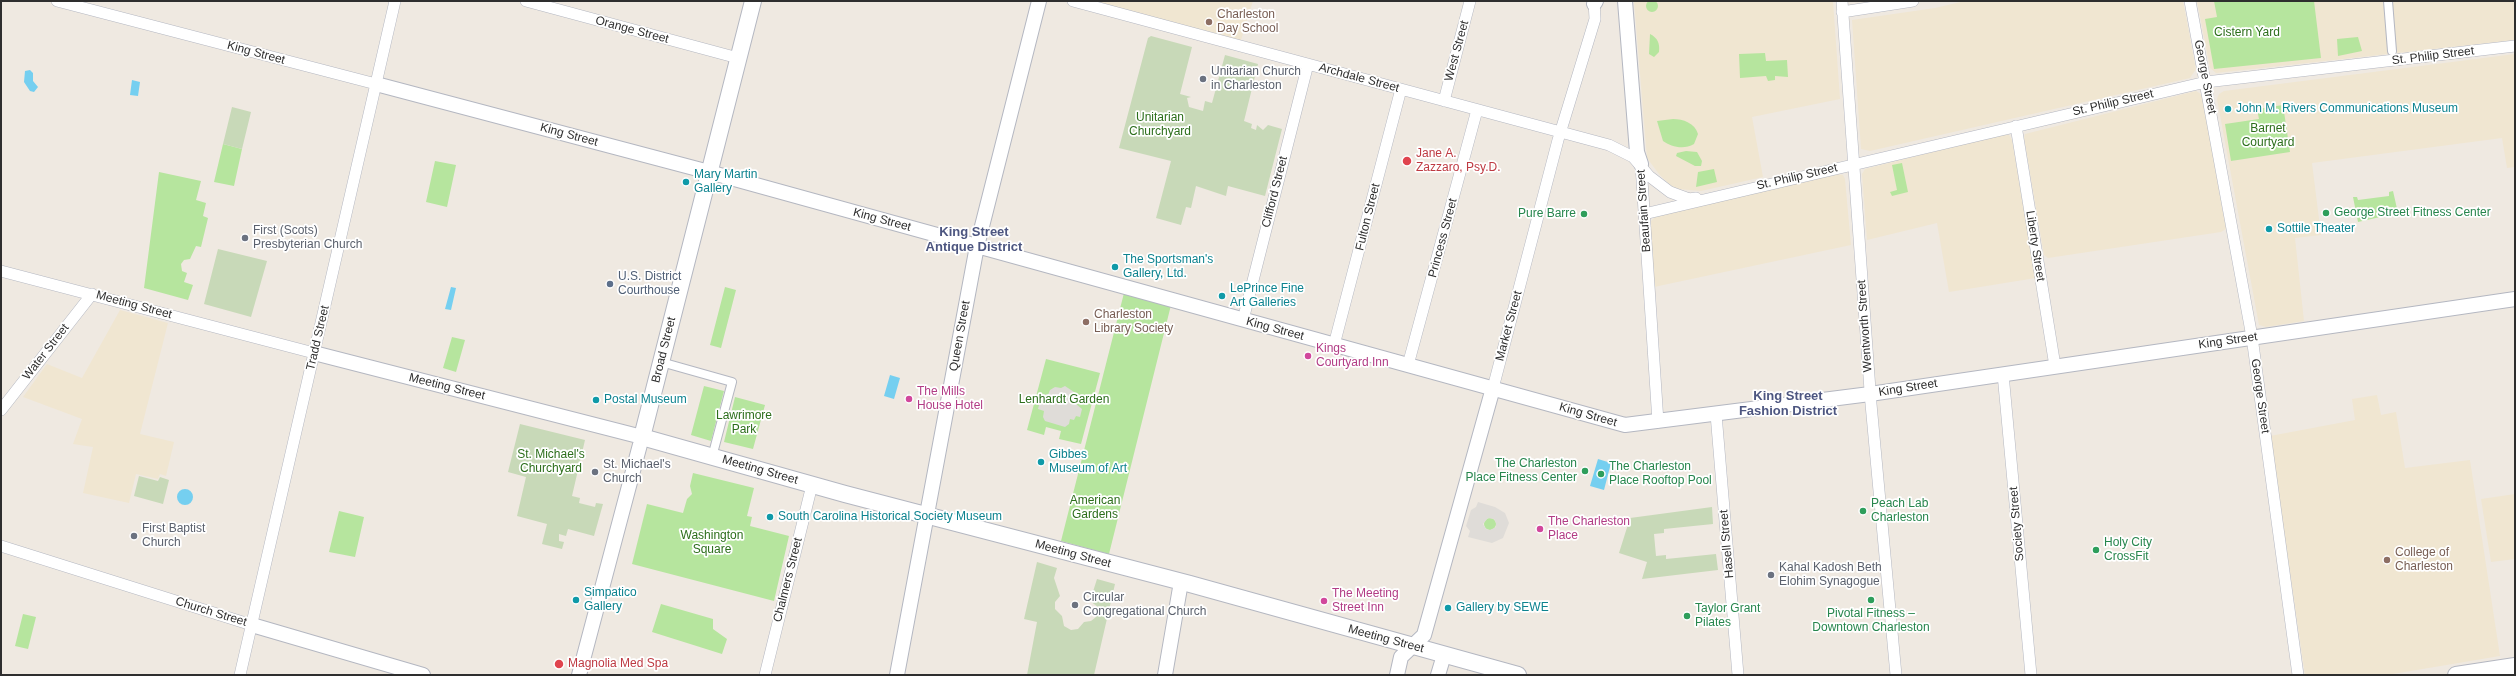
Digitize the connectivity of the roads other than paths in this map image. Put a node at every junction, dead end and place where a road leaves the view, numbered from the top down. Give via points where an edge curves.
1 (57, 1) edge
2 (395, 1) edge
3 (526, 1) edge
4 (753, 1) edge
5 (1039, 1) edge
6 (1073, 1) edge
7 (1470, 1) edge
8 (1625, 1) edge
9 (1913, 1) edge
10 (2190, 1) edge
11 (2388, 1) edge
12 (1595, 2) edge
13 (1842, 7) edge
14 (2515, 46) edge
15 (2392, 52) dead end
16 (738, 58) junction
17 (1308, 64) junction
18 (2206, 82) junction
19 (376, 84) junction
20 (1400, 89) junction
21 (1444, 101) junction
22 (1477, 110) junction
23 (2016, 126) junction
24 (1561, 132) junction
25 (1641, 164) junction
26 (1854, 164) junction
27 (709, 172) junction
28 (1717, 196) junction
29 (1644, 214) junction
30 (977, 246) junction
31 (1, 270) edge
32 (92, 294) junction
33 (2515, 299) edge
34 (1242, 320) junction
35 (2252, 337) junction
36 (1334, 345) junction
37 (314, 352) junction
38 (661, 362) junction
39 (1408, 365) junction
40 (2055, 366) junction
41 (2003, 374) junction
42 (1493, 388) junction
43 (1870, 394) junction
44 (1, 410) edge
45 (1716, 414) junction
46 (1658, 422) junction
47 (642, 437) junction
48 (712, 457) junction
49 (812, 485) junction
50 (927, 515) junction
51 (1, 546) edge
52 (1181, 582) junction
53 (252, 625) junction
54 (1412, 647) junction
55 (1444, 655) junction
56 (2515, 666) edge
57 (240, 675) edge
58 (422, 675) edge
59 (579, 675) edge
60 (765, 675) edge
61 (898, 675) edge
62 (1165, 675) edge
63 (1397, 675) edge
64 (1438, 675) edge
65 (1518, 675) edge
66 (1738, 675) edge
67 (1896, 675) edge
68 (2030, 675) edge
69 (2298, 675) edge
70 (2456, 675) edge

1 - 19 street, King Street
2 - 19 street, Tradd Street
3 - 16 street, Orange Street
4 - 16 main road, Broad Street
5 - 30 street, Queen Street
6 - 17 street, Archdale Street
7 - 21 street, West Street
8 - 25 street, Beaufain Street via 1637,152
9 - 13 street
10 - 18 street, George Street
11 - 15 street
12 - 24 street, Market Street via 1595,19
13 - 26 street, Wentworth Street
14 - 18 street, St. Philip Street
16 - 27 main road, Broad Street
17 - 20 street, Archdale Street
17 - 34 street, Clifford Street
18 - 23 street, St. Philip Street
18 - 35 street, George Street
19 - 27 street, King Street
19 - 37 street, Tradd Street
20 - 21 street, Archdale Street
20 - 36 street, Fulton Street
21 - 22 street, Archdale Street
22 - 24 street, Archdale Street
22 - 39 street, Princess Street
23 - 26 street, St. Philip Street
23 - 40 street, Liberty Street
24 - 25 street, Archdale Street via 1618,148
24 - 42 street, Market Street
25 - 28 street, St. Philip Street via 1651,178 1675,194 1689,199
25 - 29 street, Beaufain Street
26 - 28 street, St. Philip Street
26 - 43 street, Wentworth Street
27 - 30 street, King Street
27 - 38 main road, Broad Street
28 - 29 street, St. Philip Street
29 - 46 street, Beaufain Street
30 - 34 street, King Street
30 - 50 street, Queen Street
31 - 32 street, Meeting Street
32 - 37 street, Meeting Street
32 - 44 street, Water Street
33 - 35 street, King Street
34 - 36 street, King Street
35 - 40 street, King Street
35 - 69 street, George Street
36 - 39 street, King Street
37 - 47 street, Meeting Street
37 - 53 street, Tradd Street
38 - 47 main road, Broad Street
38 - 48 street via 732,382
39 - 42 street, King Street
40 - 41 street, King Street
41 - 43 street, King Street
41 - 68 street, Society Street
42 - 46 street, King Street via 1620,424
42 - 54 street, Market Street via 1424,635
43 - 45 street, King Street
43 - 67 street, Wentworth Street
45 - 46 street, King Street
45 - 66 street, Hasell Street
47 - 48 main road, Meeting Street
47 - 59 street, Broad Street
48 - 49 main road, Meeting Street
49 - 50 main road, Meeting Street
49 - 60 street, Chalmers Street
50 - 52 main road, Meeting Street
50 - 61 street, Queen Street
51 - 53 street, Church Street
52 - 54 main road, Meeting Street
52 - 62 street
53 - 57 street, Tradd Street
53 - 58 street, Church Street
54 - 55 main road, Meeting Street
54 - 63 street, Market Street via 1401,657
55 - 64 street
55 - 65 main road, Meeting Street
56 - 70 main road

